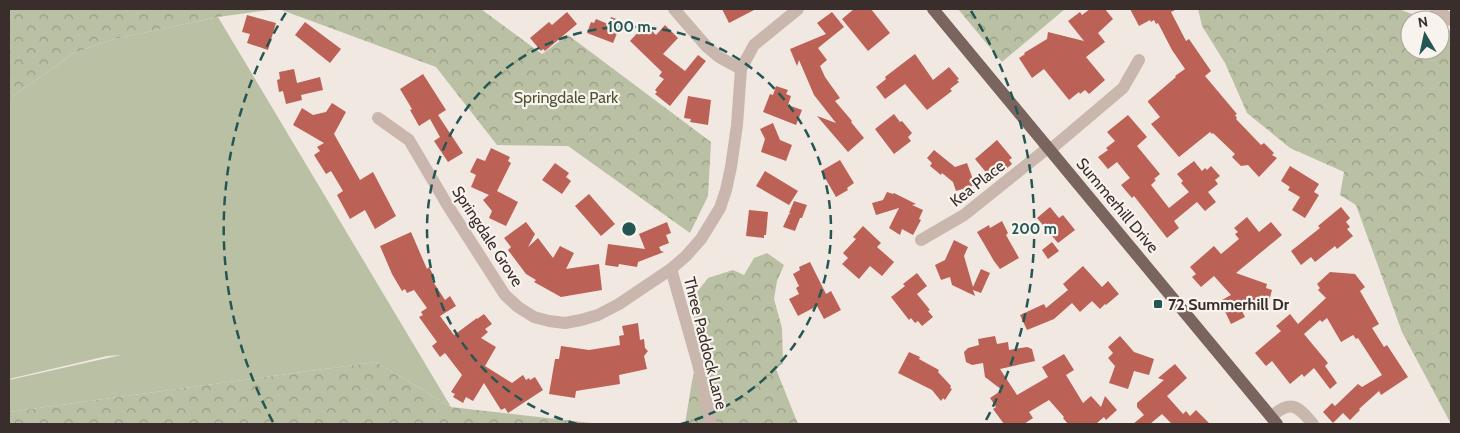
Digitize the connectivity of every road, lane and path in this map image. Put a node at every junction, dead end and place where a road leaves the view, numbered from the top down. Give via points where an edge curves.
1 (674, 9) edge
2 (798, 9) edge
3 (934, 9) edge
4 (1436, 9) edge
5 (1451, 20) edge
6 (1139, 60) dead end
7 (741, 69) junction
8 (378, 118) dead end
9 (1050, 148) junction
10 (922, 240) dead end
11 (670, 269) junction
12 (1274, 421) edge
13 (711, 424) edge
14 (1313, 424) edge

1 - 7 street via 707,47
2 - 7 street, Springdale Grove via 754,45
3 - 9 main road, Summerhill Drive
4 - 5 street
6 - 9 street, Kea Place via 1123,88
7 - 11 street, Springdale Grove via 732,159 720,208 701,239
8 - 11 street, Springdale Grove via 409,140 505,295 534,317 565,323 598,315
9 - 10 street, Kea Place via 964,215
9 - 12 main road, Summerhill Drive
11 - 13 street, Three Paddock Lane via 698,364
12 - 14 street via 1280,409 1293,406

